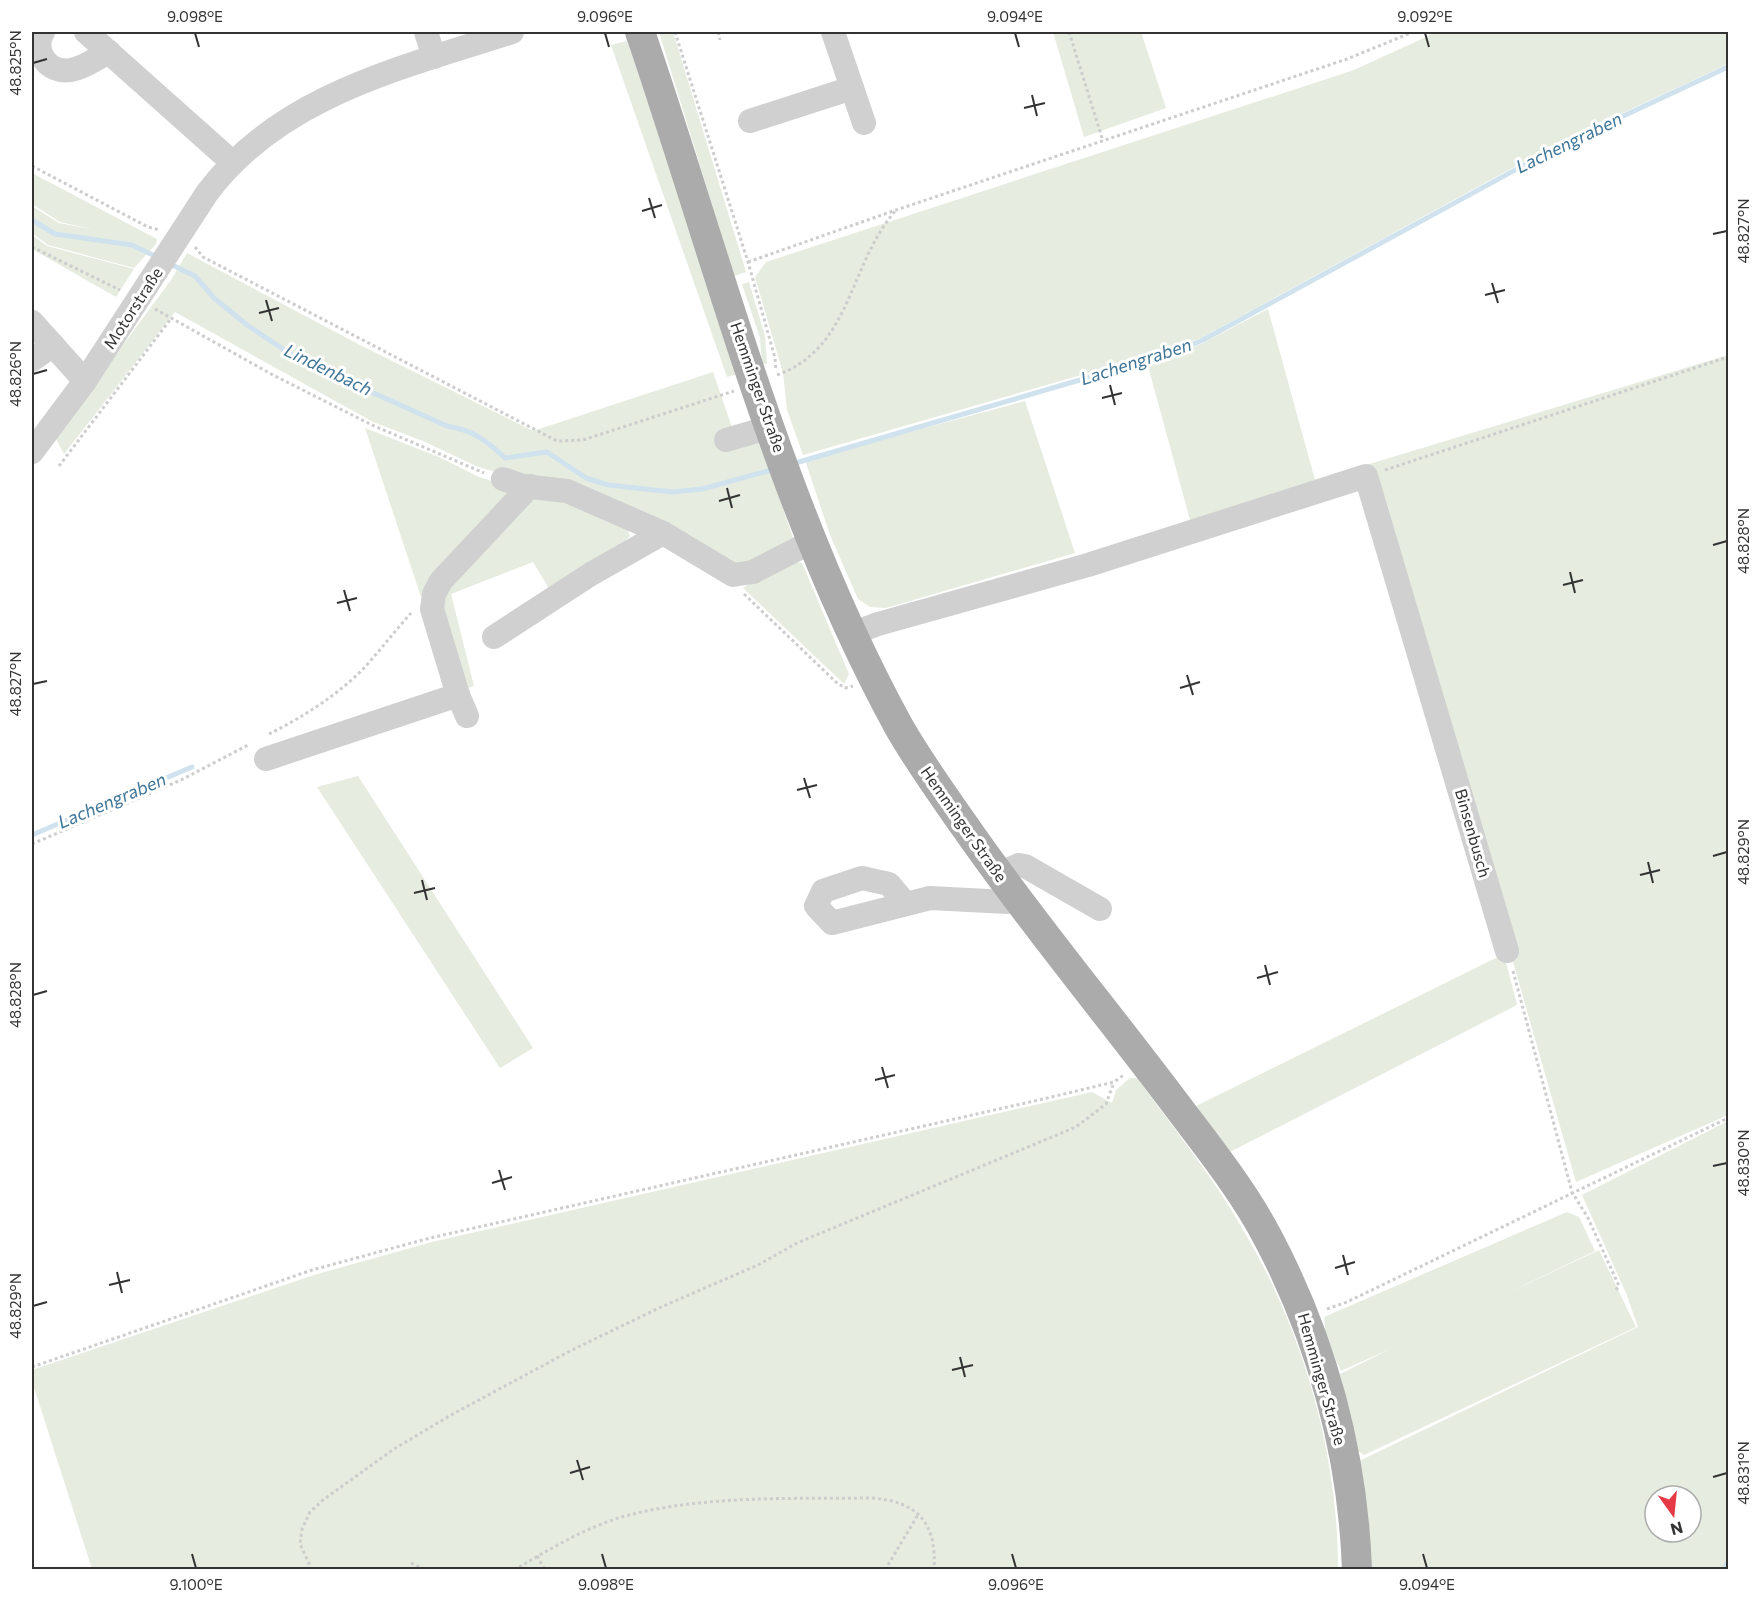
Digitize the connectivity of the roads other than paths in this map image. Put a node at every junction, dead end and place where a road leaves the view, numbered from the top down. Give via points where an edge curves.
1 (86, 32) edge
2 (426, 32) edge
3 (512, 32) edge
4 (640, 32) edge
5 (833, 32) edge
6 (38, 42) edge
7 (109, 52) junction
8 (434, 57) junction
9 (852, 88) junction
10 (750, 121) dead end
11 (864, 123) dead end
12 (234, 163) junction
13 (32, 322) edge
14 (53, 345) junction
15 (32, 360) edge
16 (85, 381) junction
17 (774, 435) junction
18 (726, 440) dead end
19 (32, 452) edge
20 (503, 479) road end
21 (530, 486) junction
22 (663, 533) junction
23 (813, 541) junction
24 (851, 634) junction
25 (494, 638) dead end
26 (261, 746) road end
27 (1007, 886) junction
28 (905, 903) dead end
29 (1100, 909) dead end
30 (1507, 951) road end
31 (1358, 1569) edge

1 - 7 street
2 - 8 street
3 - 8 street, Motorstraße
4 - 17 main road, Hemminger Straße via 766,380
5 - 9 street
6 - 7 street via 42,57 60,71 72,70
7 - 12 street
8 - 12 street, Motorstraße via 358,82 325,98 255,143
9 - 10 street
9 - 11 street
12 - 16 street, Motorstraße via 219,178 175,242
13 - 14 street
14 - 15 street
14 - 16 street
16 - 19 street, Motorstraße
17 - 18 street
17 - 23 main road, Hemminger Straße
20 - 21 street
21 - 22 street via 567,491
21 - 26 street via 441,581 434,594 432,609 462,706
22 - 23 street via 733,575 753,572
22 - 25 street via 591,574
23 - 24 main road, Hemminger Straße
24 - 27 main road, Hemminger Straße via 906,738
24 - 30 street, Binsenbusch via 1088,565 1366,476
27 - 28 street via 1007,902 930,898
27 - 29 street via 1019,865 1025,866
27 - 31 main road, Hemminger Straße via 1144,1061 1242,1194 1268,1237 1305,1316 1340,1432

